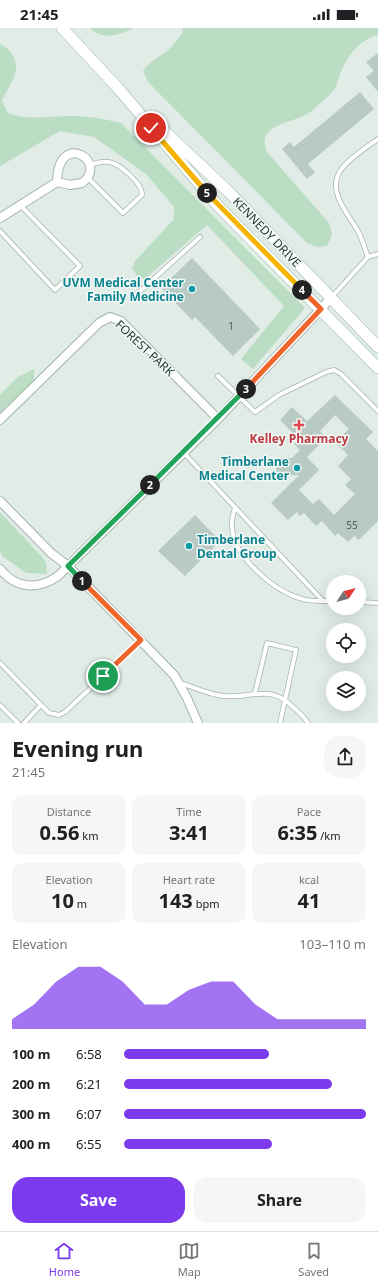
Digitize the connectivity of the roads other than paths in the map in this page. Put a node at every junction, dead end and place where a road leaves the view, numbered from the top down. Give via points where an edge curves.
1 (62, 28) edge
2 (118, 88) junction
3 (378, 139) edge
4 (90, 165) junction
5 (88, 178) junction
6 (57, 182) junction
7 (20, 205) junction
8 (0, 218) edge
9 (0, 231) edge
10 (200, 237) dead end
11 (378, 254) edge
12 (368, 257) junction
13 (137, 294) dead end
14 (331, 298) junction
15 (321, 309) junction
16 (378, 347) edge
17 (378, 368) edge
18 (218, 376) dead end
19 (239, 397) junction
20 (378, 411) edge
21 (218, 419) junction
22 (0, 420) edge
23 (183, 453) junction
24 (0, 501) edge
25 (235, 508) junction
26 (68, 566) junction
27 (0, 570) edge
28 (323, 600) junction
29 (326, 600) edge
30 (366, 602) edge
31 (378, 603) edge
32 (141, 640) junction
33 (0, 663) edge
34 (179, 682) junction
35 (255, 693) junction
36 (284, 698) junction
37 (0, 705) edge
38 (41, 705) junction
39 (18, 723) edge
40 (24, 723) edge
41 (198, 723) edge
42 (280, 723) edge
43 (308, 723) edge

1 - 2 main road, KENNEDY DRIVE
2 - 14 main road, KENNEDY DRIVE via 231,194
2 - 15 main road, KENNEDY DRIVE via 218,207
3 - 12 lane via 346,164 336,180 337,195 358,232
4 - 5 street
4 - 5 lane via 108,162 120,167 141,189 142,195 123,213
4 - 6 street via 80,154 72,153 65,156 59,164
5 - 6 street via 75,185
6 - 7 street
7 - 8 street
7 - 9 lane via 80,266 56,290
10 - 13 lane
11 - 12 lane
12 - 14 lane
14 - 15 street
14 - 16 main road, KENNEDY DRIVE
15 - 17 main road, KENNEDY DRIVE
15 - 19 street
18 - 19 lane
19 - 20 lane via 255,412 279,394 334,370
19 - 21 street
21 - 22 street, FOREST PARK via 121,322 110,317 99,323
21 - 23 street
23 - 25 lane
23 - 26 street
24 - 26 street via 51,553
25 - 28 lane
25 - 28 lane via 232,519 233,535 240,551 254,567 270,583 288,594 301,599
26 - 27 street via 52,580 34,586 12,581
26 - 32 street
28 - 29 lane
30 - 31 lane
32 - 34 street
32 - 38 lane via 65,712 55,716
33 - 38 lane
34 - 35 lane via 224,696
34 - 41 street
35 - 36 lane
35 - 36 lane via 267,643 296,650
36 - 42 lane
36 - 43 lane
37 - 39 lane
38 - 40 lane

